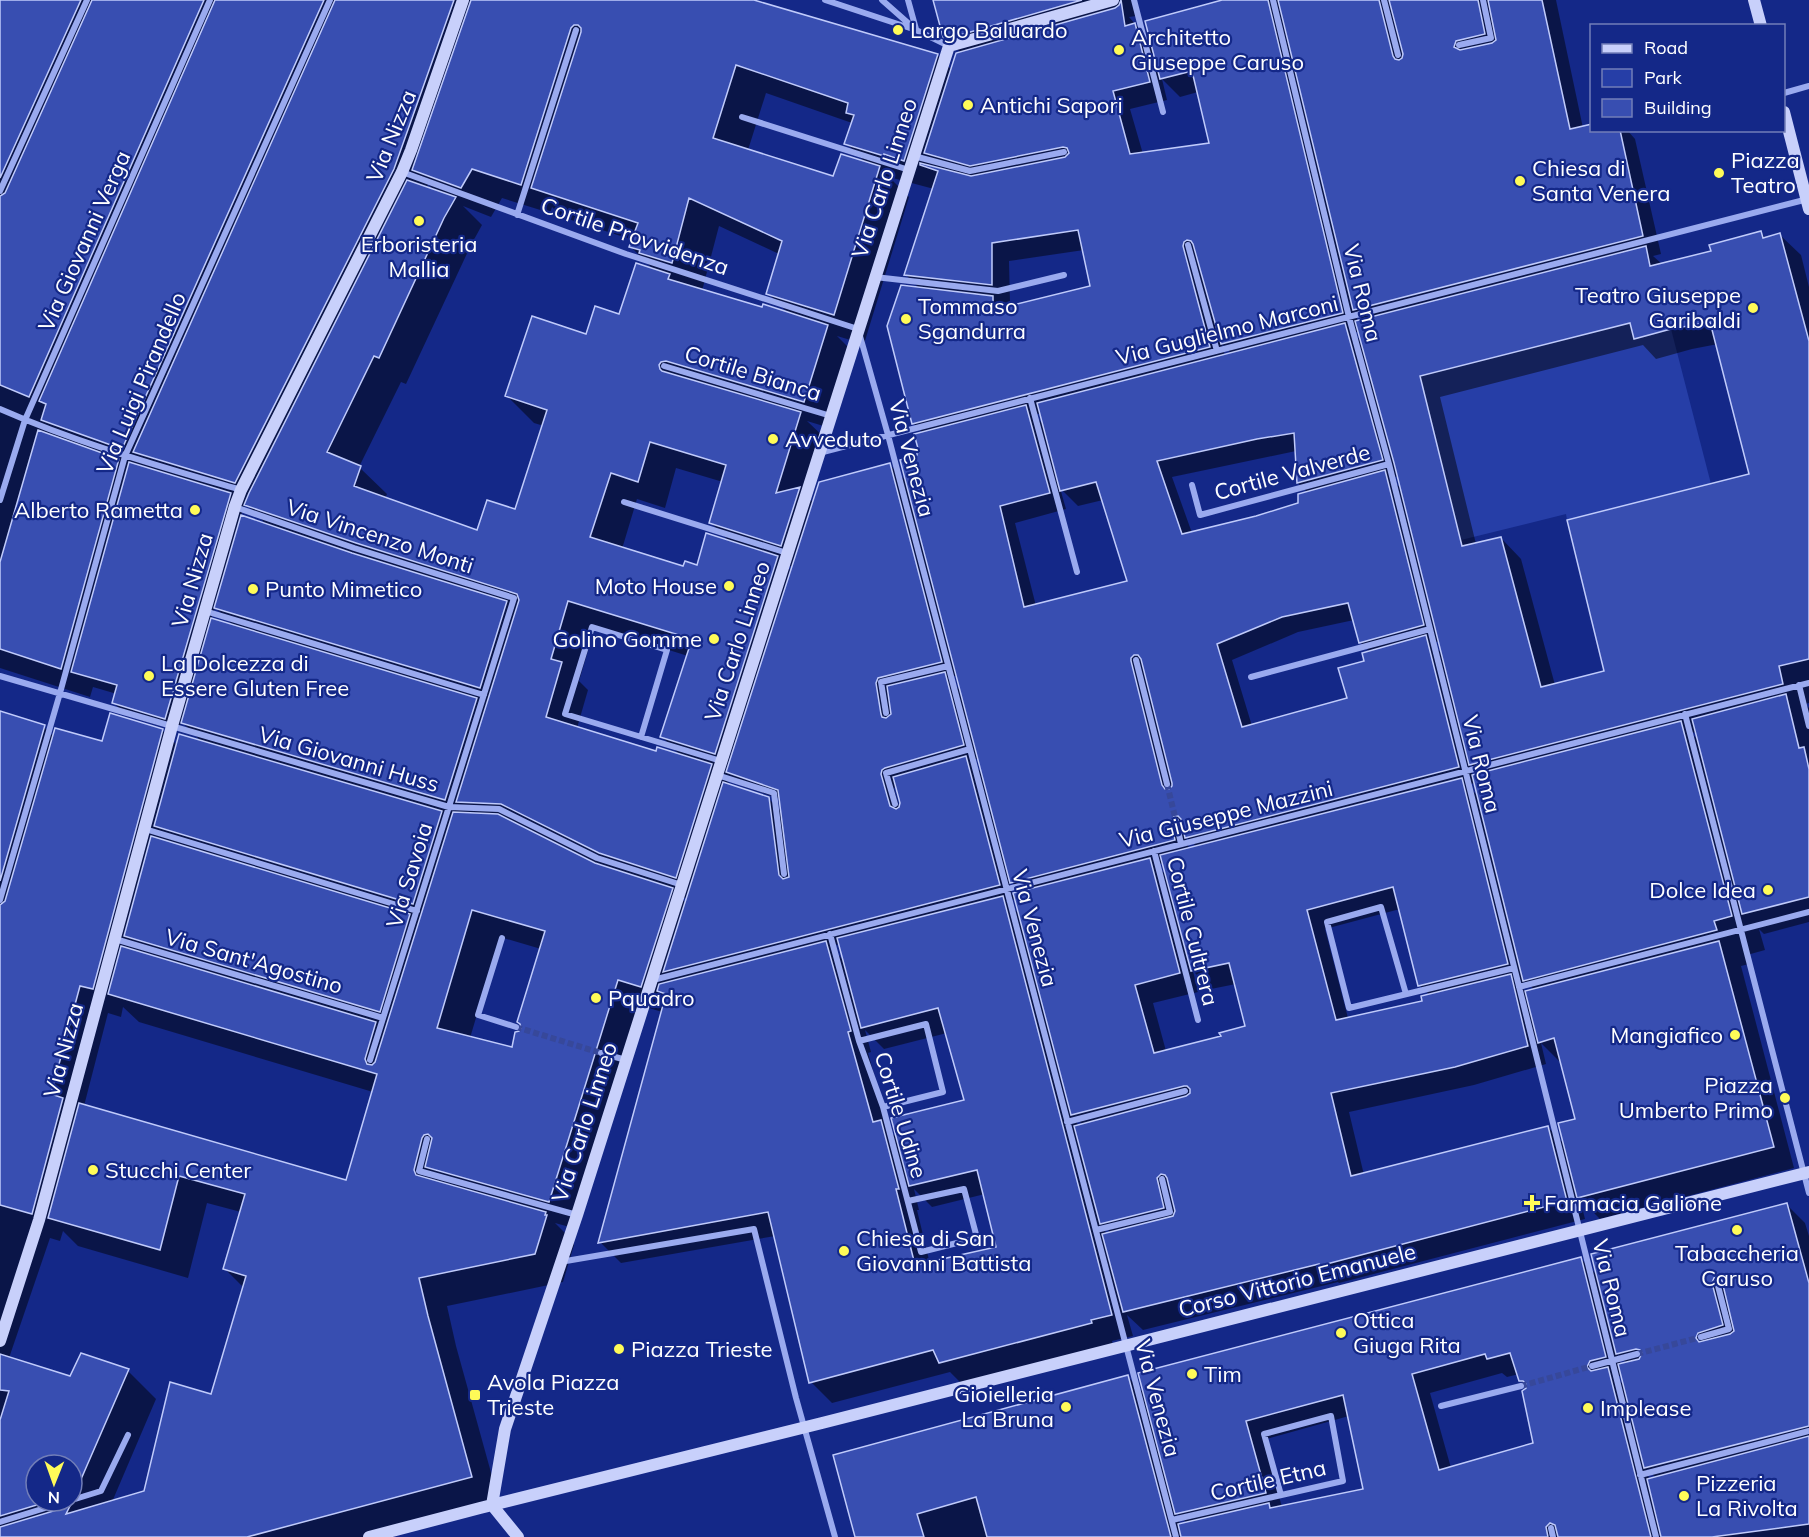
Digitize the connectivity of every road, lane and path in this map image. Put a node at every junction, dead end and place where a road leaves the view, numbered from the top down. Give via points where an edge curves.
1 (87, 0) edge
2 (210, 0) edge
3 (330, 0) edge
4 (464, 0) edge
5 (825, 0) edge
6 (882, 0) edge
7 (908, 0) edge
8 (1113, 0) edge
9 (1134, 0) edge
10 (1273, 0) edge
11 (1384, 0) edge
12 (1483, 0) edge
13 (1754, 0) edge
14 (1760, 24) edge
15 (576, 30) dead end
16 (916, 30) junction
17 (1459, 45) dead end
18 (949, 46) junction
19 (1398, 55) dead end
20 (1809, 86) edge
21 (1785, 93) edge
22 (1163, 112) dead end
23 (1785, 116) edge
24 (742, 117) dead end
25 (1064, 152) dead end
26 (913, 155) junction
27 (909, 170) junction
28 (402, 172) junction
29 (0, 191) edge
30 (1808, 202) edge
31 (517, 215) junction
32 (1188, 245) dead end
33 (1064, 275) dead end
34 (875, 276) junction
35 (1349, 317) junction
36 (858, 328) junction
37 (1217, 351) junction
38 (664, 366) dead end
39 (1030, 398) junction
40 (0, 409) edge
41 (831, 416) junction
42 (25, 420) junction
43 (888, 435) junction
44 (819, 453) junction
45 (125, 456) junction
46 (1389, 464) junction
47 (1192, 484) dead end
48 (241, 490) junction
49 (0, 500) edge
50 (624, 502) dead end
51 (235, 506) junction
52 (787, 553) junction
53 (1077, 572) dead end
54 (514, 598) joint
55 (204, 611) junction
56 (1430, 629) junction
57 (1136, 660) dead end
58 (948, 666) junction
59 (0, 676) edge
60 (1251, 677) dead end
61 (1809, 683) edge
62 (1799, 685) junction
63 (60, 693) junction
64 (484, 695) junction
65 (886, 713) dead end
66 (1685, 714) junction
67 (172, 726) junction
68 (1809, 726) edge
69 (641, 737) junction
70 (970, 750) junction
71 (721, 761) junction
72 (1466, 771) junction
73 (717, 775) junction
74 (1167, 784) tunnel mouth
75 (895, 804) dead end
76 (449, 807) junction
77 (1176, 821) tunnel mouth
78 (144, 828) junction
79 (1181, 844) junction
80 (1154, 850) junction
81 (784, 874) dead end
82 (682, 885) junction
83 (1006, 888) junction
84 (0, 900) edge
85 (417, 912) junction
86 (1809, 912) edge
87 (1741, 930) junction
88 (830, 934) junction
89 (502, 938) dead end
90 (115, 939) junction
91 (1514, 968) junction
92 (652, 980) junction
93 (1519, 987) junction
94 (1406, 994) junction
95 (383, 1018) junction
96 (1198, 1020) dead end
97 (516, 1027) tunnel mouth
98 (859, 1041) junction
99 (601, 1053) tunnel mouth
100 (370, 1060) dead end
101 (626, 1060) junction
102 (1185, 1091) dead end
103 (883, 1107) junction
104 (1067, 1122) junction
105 (427, 1139) dead end
106 (1807, 1172) edge
107 (1162, 1179) dead end
108 (1809, 1193) edge
109 (908, 1202) junction
110 (577, 1215) junction
111 (1096, 1230) junction
112 (1579, 1230) junction
113 (560, 1262) junction
114 (1717, 1282) dead end
115 (1701, 1337) tunnel mouth
116 (0, 1341) edge
117 (1126, 1345) junction
118 (1637, 1354) tunnel mouth
119 (1612, 1361) junction
120 (1592, 1365) tunnel mouth
121 (1521, 1386) tunnel mouth
122 (1441, 1406) dead end
123 (804, 1427) junction
124 (1809, 1431) edge
125 (128, 1435) dead end
126 (1640, 1475) junction
127 (1281, 1495) junction
128 (84, 1496) edge
129 (486, 1506) junction
130 (29, 1513) edge
131 (1172, 1520) junction
132 (0, 1522) edge
133 (1551, 1528) dead end
134 (369, 1537) edge
135 (518, 1537) edge
136 (835, 1537) edge
137 (1176, 1537) edge
138 (1553, 1537) edge
139 (1656, 1537) edge

1 - 29 street
2 - 42 street, Via Giovanni Verga
3 - 45 street, Via Luigi Pirandello
4 - 28 street, Via Nizza
5 - 16 street
6 - 16 street
7 - 16 street
8 - 18 street
9 - 22 street
10 - 35 street, Via Roma
11 - 19 street
12 - 17 street via 1491,38
13 - 14 street
15 - 31 street
16 - 18 street
18 - 26 street, Via Carlo Linneo
20 - 21 street
23 - 30 street
24 - 27 street
25 - 26 street via 970,171
26 - 27 street, Via Carlo Linneo
27 - 34 street, Via Carlo Linneo
28 - 31 street, Cortile Provvidenza
28 - 48 street, Via Nizza
30 - 35 street, Via Guglielmo Marconi
31 - 36 street, Cortile Provvidenza
32 - 37 street
33 - 34 street via 998,291
34 - 36 street, Via Carlo Linneo
35 - 37 street, Via Guglielmo Marconi
35 - 46 street, Via Roma
36 - 41 street, Via Carlo Linneo
36 - 43 street, Via Venezia
37 - 39 street, Via Guglielmo Marconi
38 - 41 street, Cortile Bianca
39 - 43 street, Via Guglielmo Marconi
39 - 53 street
40 - 42 street
41 - 44 street, Via Carlo Linneo
42 - 45 street
42 - 49 street, Via Giovanni Verga
43 - 44 street, Via Guglielmo Marconi
43 - 58 street, Via Venezia
44 - 52 street, Via Carlo Linneo
45 - 48 street
45 - 63 street, Via Luigi Pirandello
46 - 47 street, Cortile Valverde via 1200,515
46 - 56 street, Via Roma
48 - 51 street, Via Nizza
50 - 52 street
51 - 54 street, Via Vincenzo Monti
51 - 55 street, Via Nizza
52 - 71 street, Via Carlo Linneo
54 - 64 street, Via Savoia
55 - 64 street
55 - 67 street, Via Nizza
56 - 60 street
56 - 72 street, Via Roma
57 - 74 street
58 - 65 street via 881,682
58 - 70 street, Via Venezia
59 - 63 street, Via Giovanni Huss
61 - 62 street, Via Giuseppe Mazzini
62 - 66 street, Via Giuseppe Mazzini
62 - 68 street
63 - 67 street, Via Giovanni Huss
63 - 84 street, Via Luigi Pirandello
64 - 76 street, Via Savoia
66 - 72 street, Via Giuseppe Mazzini
66 - 87 street
67 - 76 street, Via Giovanni Huss
67 - 78 street, Via Nizza
69 - 69 street via 565,714 592,627 668,650
69 - 71 street
70 - 75 street via 886,773
70 - 83 street, Via Venezia
71 - 73 street, Via Carlo Linneo
72 - 79 street, Via Giuseppe Mazzini
72 - 91 street, Via Roma
73 - 81 street via 774,793
73 - 82 street, Via Carlo Linneo
76 - 82 street, Via Giovanni Huss via 499,809 597,858
76 - 85 street, Via Savoia
77 - 79 street
78 - 85 street
78 - 90 street, Via Nizza
79 - 80 street, Via Giuseppe Mazzini
80 - 83 street, Via Giuseppe Mazzini
80 - 96 street, Cortile Cultrera
82 - 92 street, Via Carlo Linneo
83 - 88 street, Via Giuseppe Mazzini
83 - 104 street, Via Venezia
85 - 95 street, Via Savoia
86 - 87 street
87 - 93 street
87 - 106 street
88 - 92 street, Via Giuseppe Mazzini
88 - 98 street, Cortile Udine
89 - 97 street via 478,1015
90 - 95 street, Via Sant'Agostino
90 - 116 street, Via Nizza via 39,1220
91 - 93 street, Via Roma
91 - 94 street
92 - 101 street, Via Carlo Linneo
93 - 112 street, Via Roma
94 - 94 street via 1349,1008 1327,922 1381,908
95 - 100 street, Via Savoia
98 - 103 street, Cortile Udine
98 - 103 street via 926,1024 942,1092
99 - 101 street
101 - 110 street, Via Carlo Linneo
102 - 104 street
103 - 109 street, Cortile Udine
104 - 111 street, Via Venezia
105 - 110 street via 419,1171
106 - 108 street
106 - 112 street, Corso Vittorio Emanuele
107 - 111 street via 1170,1212
109 - 109 street, Cortile Udine via 921,1252 978,1238 964,1189
110 - 113 street, Via Carlo Linneo
111 - 117 street, Via Venezia
112 - 117 street, Corso Vittorio Emanuele
112 - 119 street, Via Roma
113 - 123 street via 754,1229
113 - 129 street, Via Carlo Linneo via 505,1429
114 - 115 street via 1729,1329
117 - 123 street, Corso Vittorio Emanuele
117 - 131 street, Via Venezia
118 - 119 street
119 - 120 street
119 - 126 street, Via Roma
121 - 122 street
123 - 129 street, Corso Vittorio Emanuele
123 - 136 street
124 - 126 street
125 - 128 street via 102,1491
126 - 139 street, Via Roma
127 - 127 street, Cortile Etna via 1264,1434 1331,1416 1343,1481
127 - 131 street, Cortile Etna
129 - 134 street
129 - 135 street
130 - 132 street
131 - 137 street, Via Venezia
133 - 138 street

